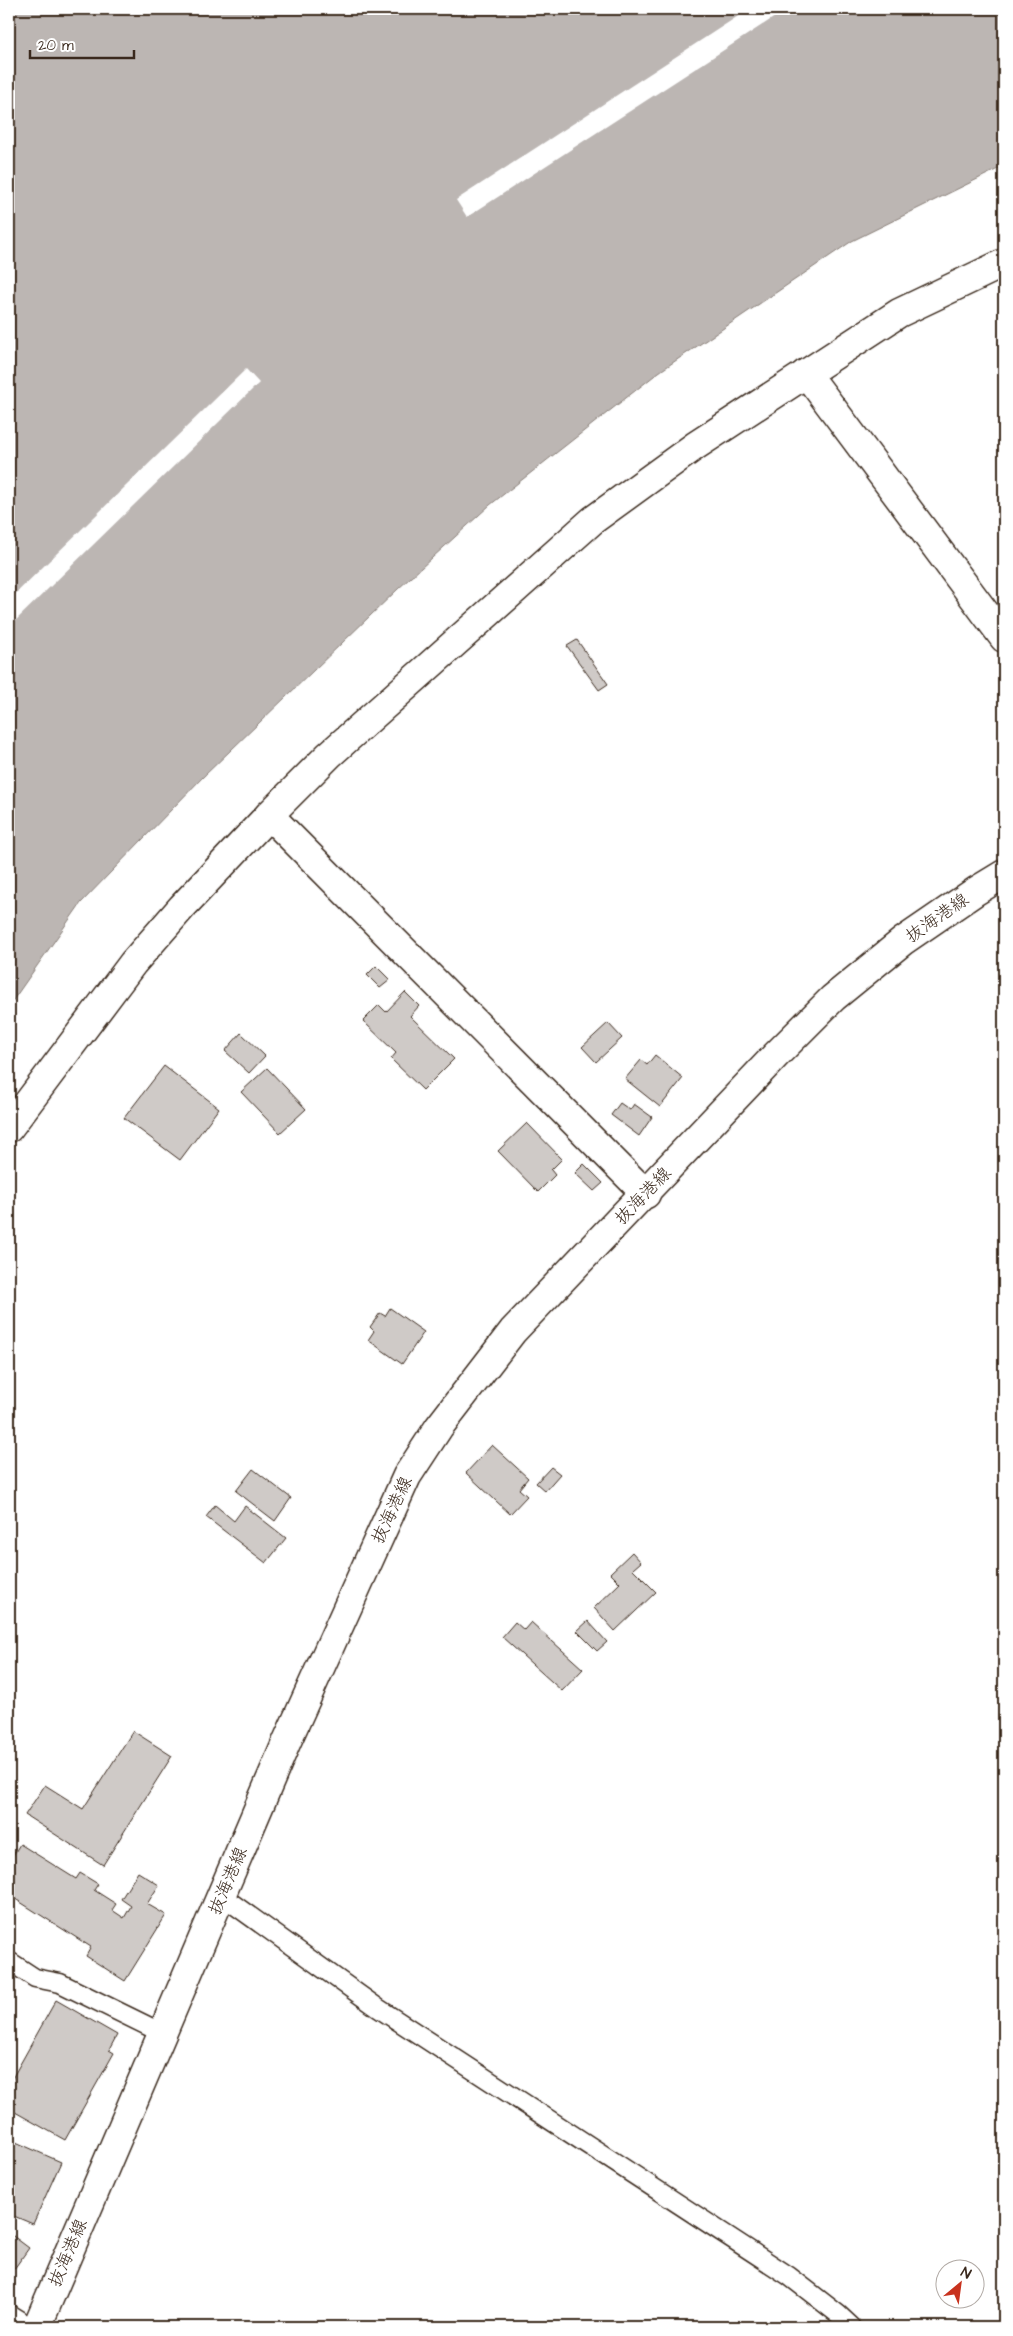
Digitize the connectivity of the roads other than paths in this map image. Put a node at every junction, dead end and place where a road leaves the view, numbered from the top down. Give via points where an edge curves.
1 (1004, 263) edge
2 (806, 373) junction
3 (1004, 638) edge
4 (269, 815) junction
5 (1004, 874) edge
6 (9, 1128) edge
7 (646, 1194) junction
8 (222, 1896) junction
9 (9, 1961) edge
10 (162, 2033) junction
11 (9, 2314) edge
12 (30, 2327) edge
13 (37, 2327) edge
14 (852, 2327) edge

1 - 2 street via 898,313
2 - 3 street
2 - 4 street via 695,446 592,520 329,755
4 - 6 street via 133,963
4 - 7 street
5 - 7 street, 抜海港線 via 903,941 833,998
7 - 8 street, 抜海港線 via 513,1331 439,1426 407,1476 287,1741
8 - 10 street, 抜海港線
8 - 14 lane via 378,2008 789,2276
9 - 10 lane via 35,1978 60,1983
10 - 13 street, 抜海港線
11 - 12 lane

